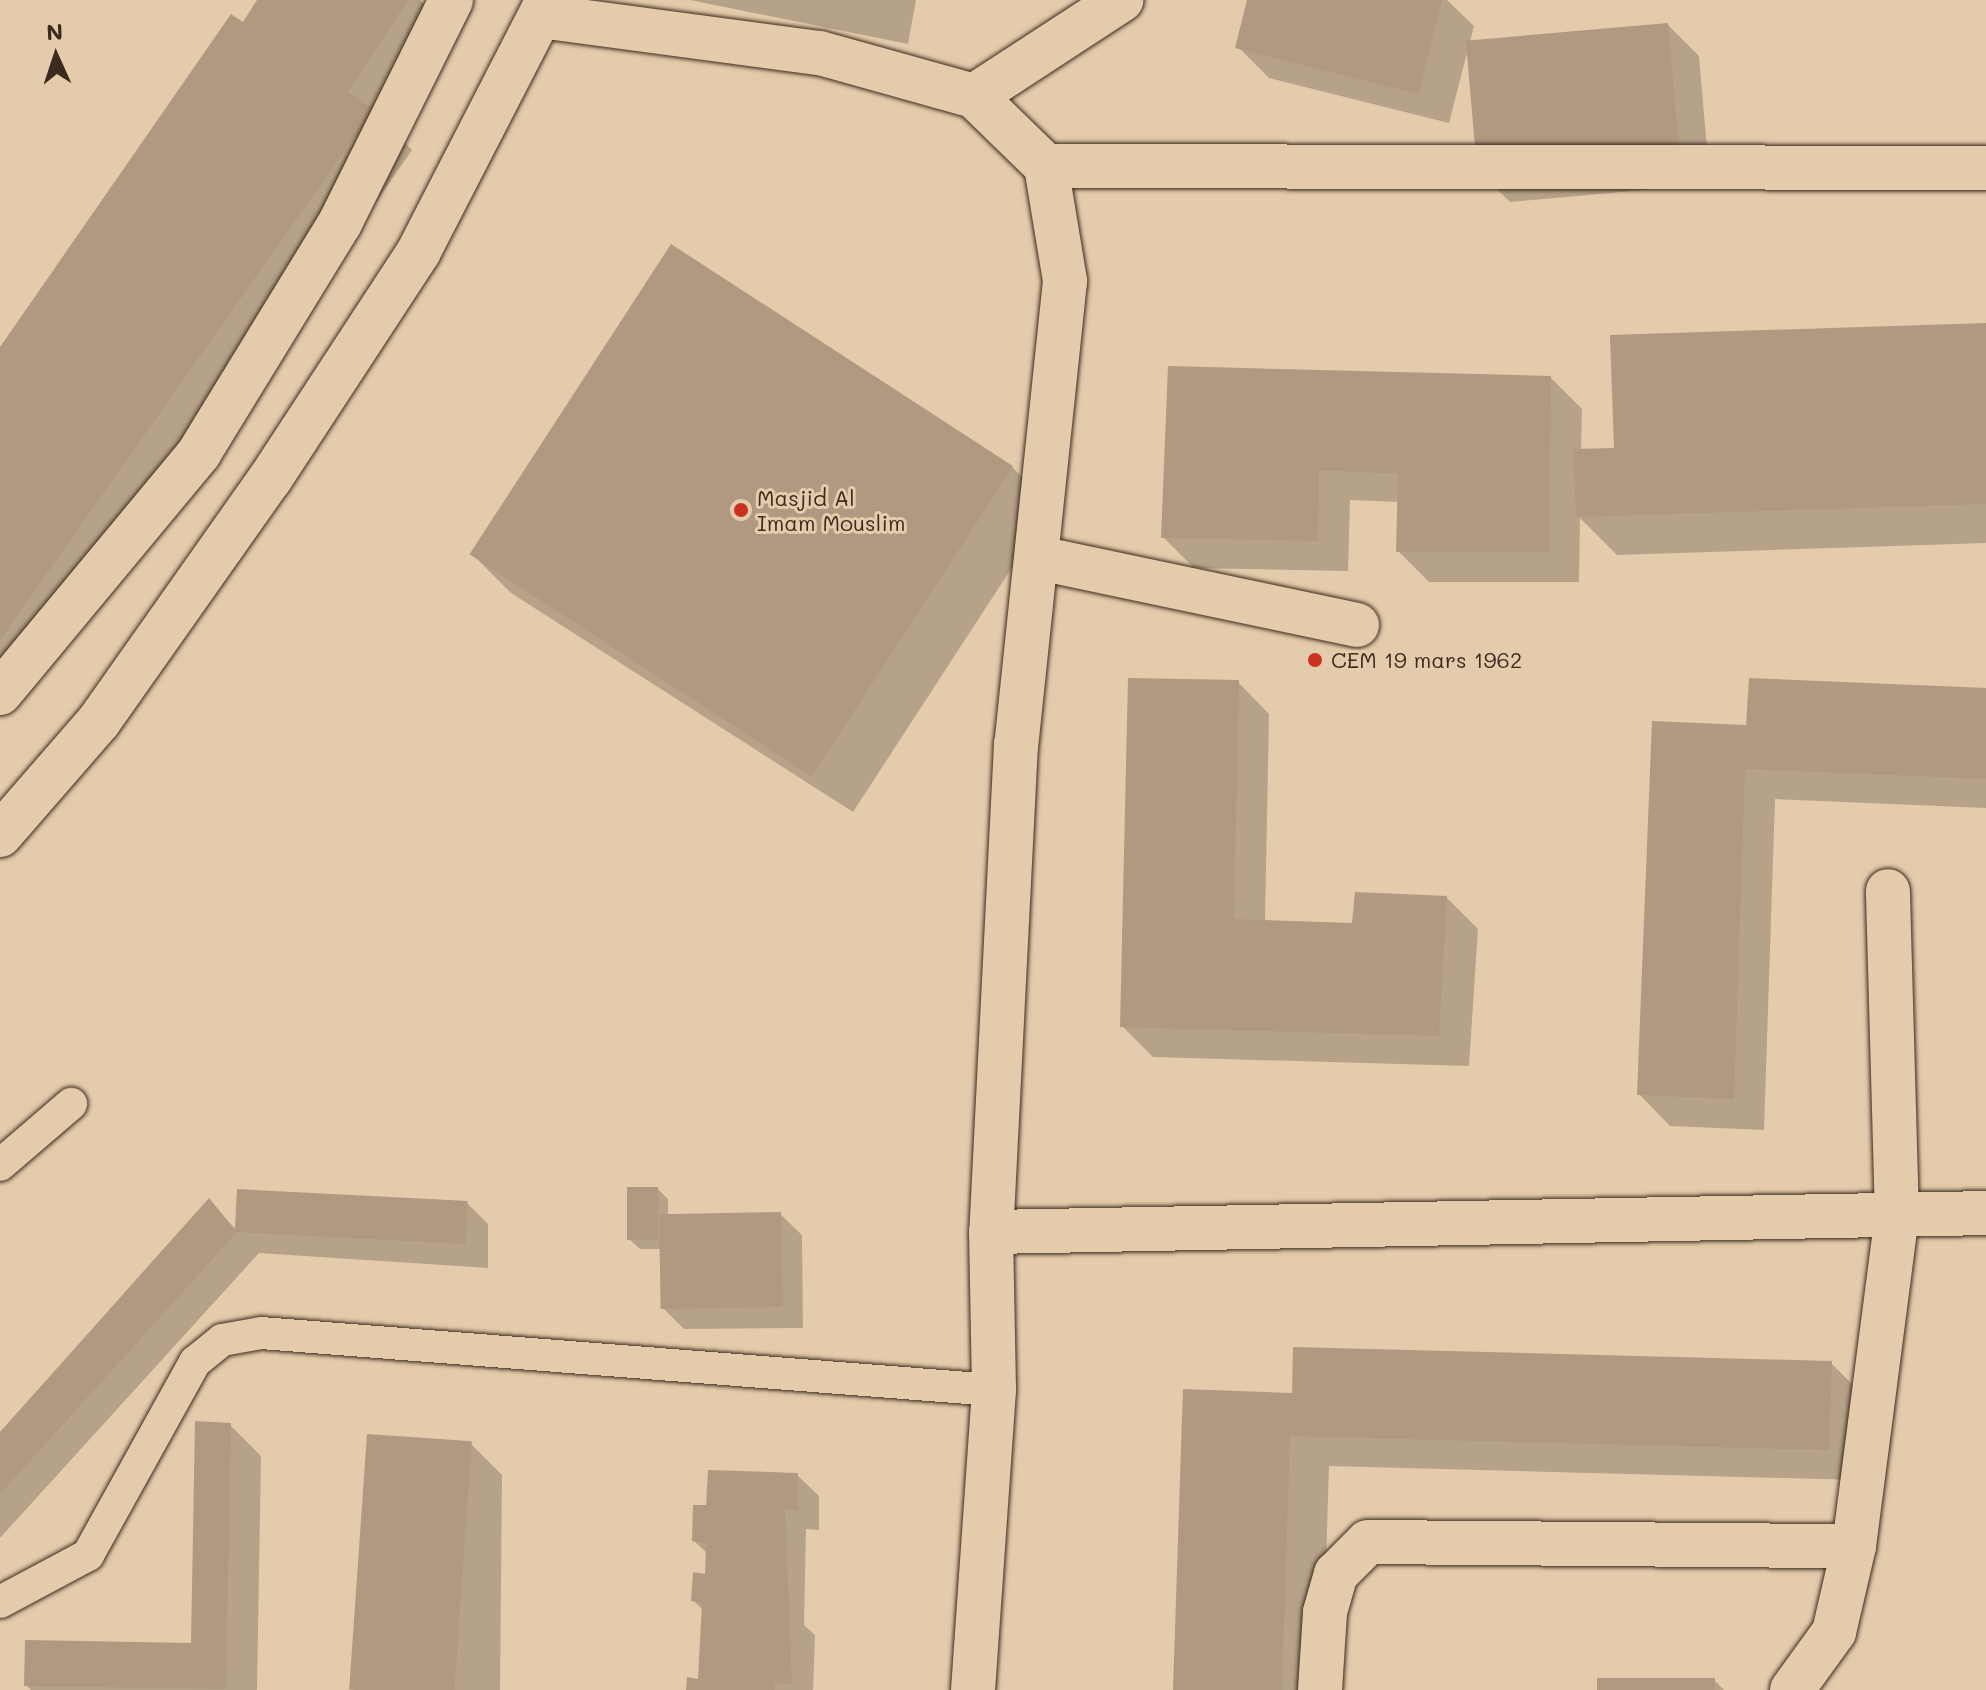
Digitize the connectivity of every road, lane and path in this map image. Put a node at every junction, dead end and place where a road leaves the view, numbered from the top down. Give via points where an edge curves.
1 (451, 0) edge
2 (1121, 0) edge
3 (545, 8) edge
4 (974, 96) junction
5 (1046, 166) junction
6 (1986, 168) edge
7 (1039, 558) junction
8 (1357, 625) dead end
9 (0, 693) edge
10 (0, 835) edge
11 (1888, 891) dead end
12 (71, 1104) dead end
13 (0, 1165) edge
14 (1986, 1213) edge
15 (1897, 1217) junction
16 (991, 1232) junction
17 (994, 1390) junction
18 (1854, 1546) junction
19 (0, 1602) edge
20 (973, 1690) edge
21 (1320, 1690) edge
22 (1792, 1690) edge

1 - 9 street via 340,223 199,453
2 - 4 street
3 - 4 street via 820,53
3 - 10 street via 419,251 270,479 99,721
4 - 5 street
5 - 6 street
5 - 7 street via 1065,281
7 - 8 street
7 - 16 street via 1016,744
11 - 15 street
12 - 13 lane
14 - 15 street
15 - 16 street
15 - 18 street
16 - 17 street
17 - 19 lane via 261,1333 222,1340 195,1362 88,1555
17 - 20 street
18 - 21 street via 1368,1542 1336,1574 1325,1612
18 - 22 street via 1834,1632

